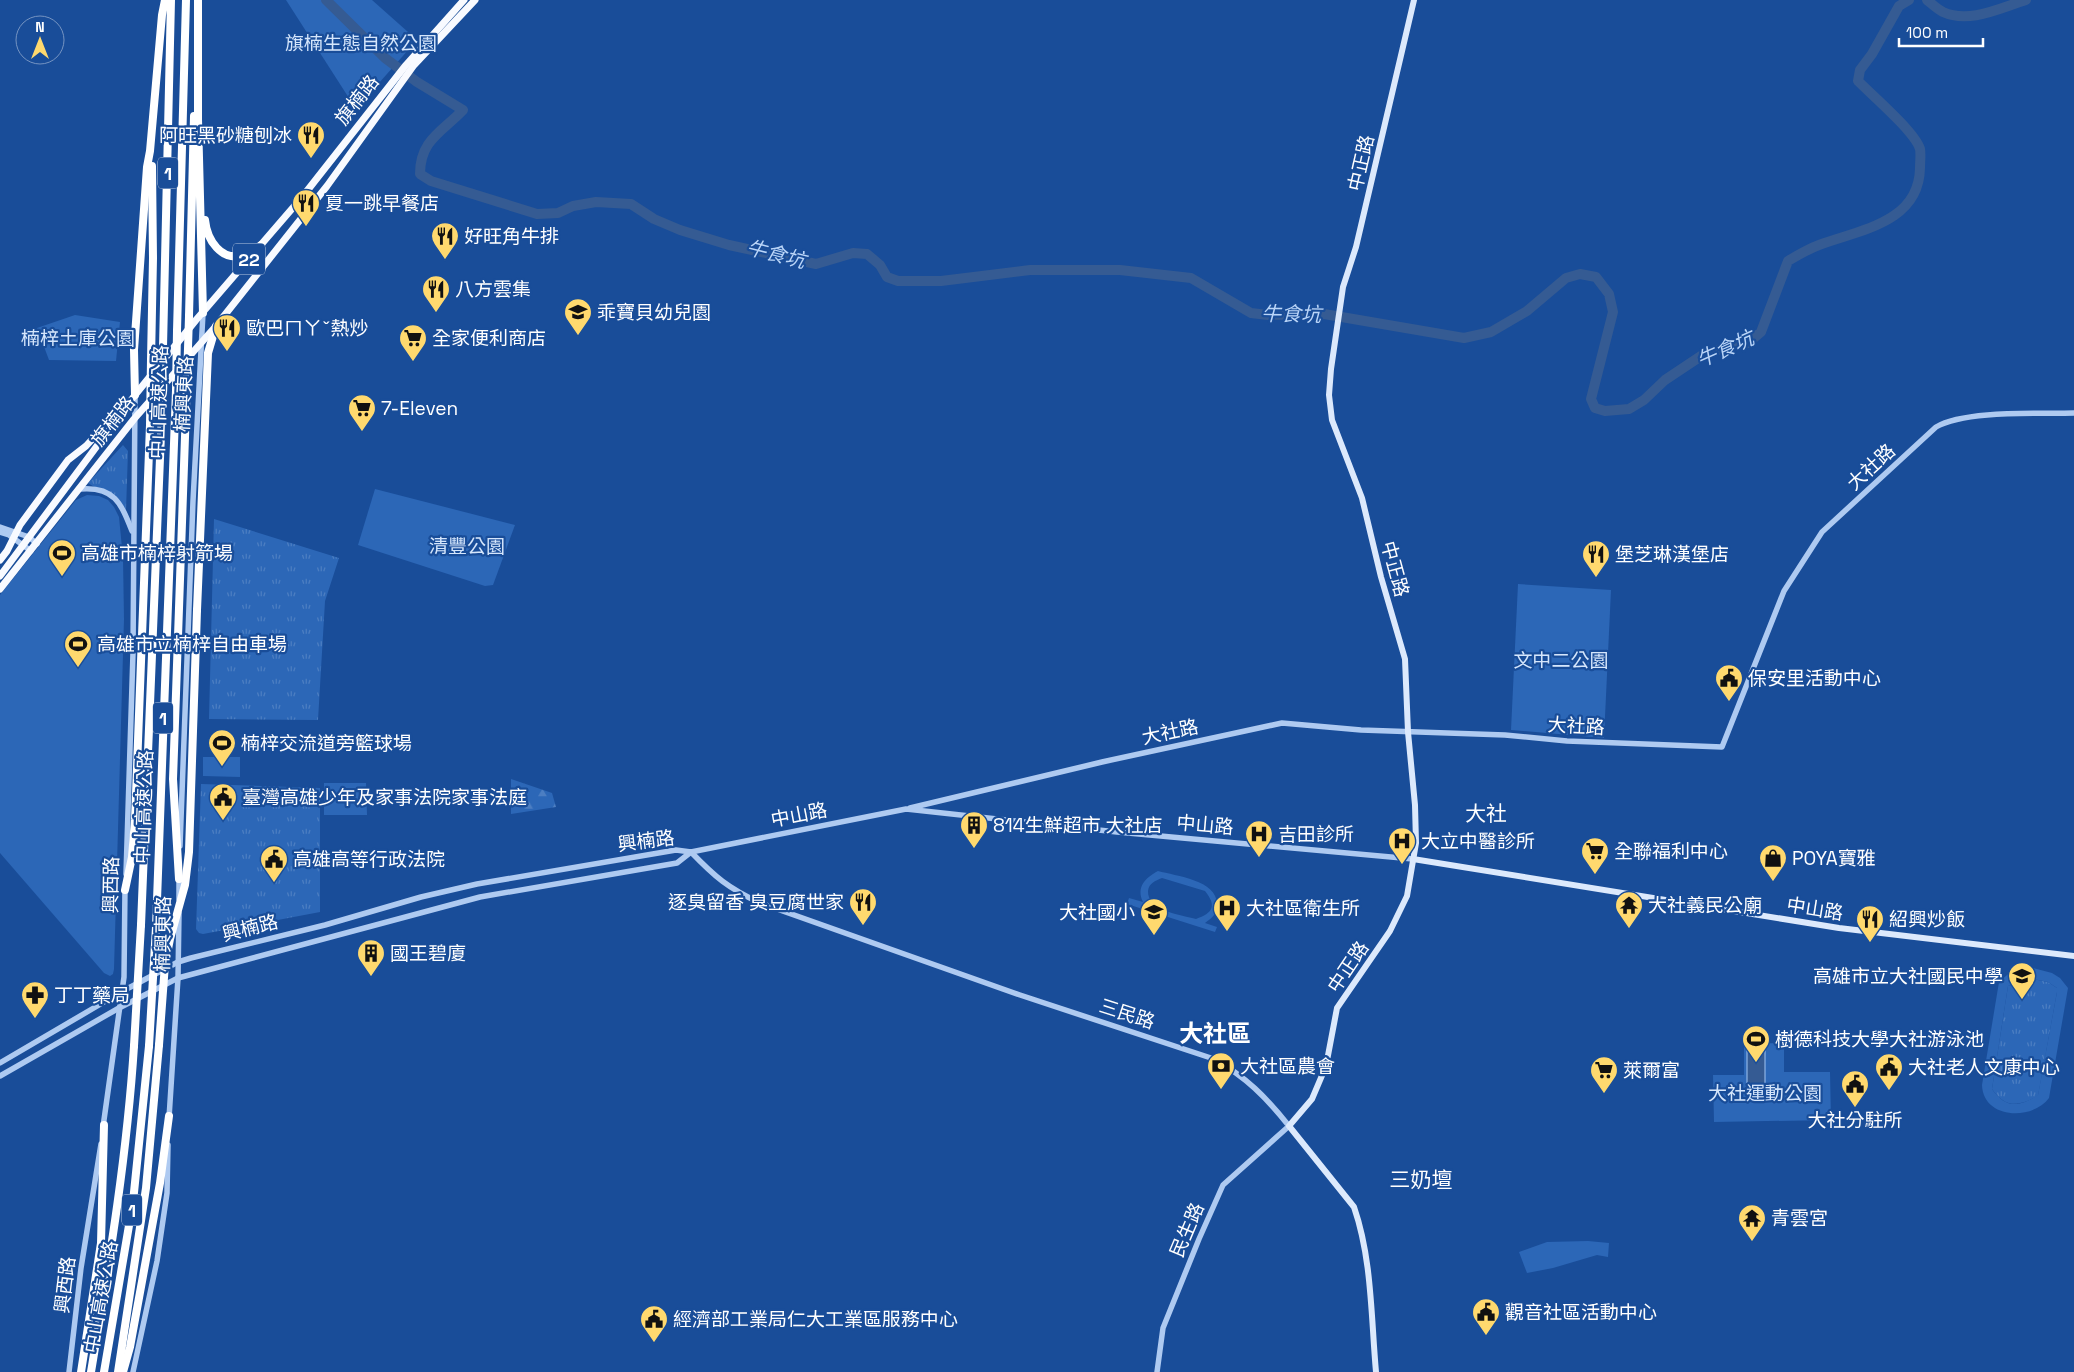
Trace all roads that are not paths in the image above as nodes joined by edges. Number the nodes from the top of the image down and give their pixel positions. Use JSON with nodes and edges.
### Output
{"nodes":[{"id":1,"x":165,"y":0,"type":"edge"},
{"id":2,"x":171,"y":0,"type":"edge"},
{"id":3,"x":186,"y":0,"type":"edge"},
{"id":4,"x":198,"y":0,"type":"edge"},
{"id":5,"x":464,"y":0,"type":"edge"},
{"id":6,"x":475,"y":0,"type":"edge"},
{"id":7,"x":1414,"y":0,"type":"edge"},
{"id":8,"x":408,"y":68,"type":"junction"},
{"id":9,"x":197,"y":70,"type":"junction"},
{"id":10,"x":397,"y":82,"type":"junction"},
{"id":11,"x":199,"y":144,"type":"junction"},
{"id":12,"x":150,"y":152,"type":"junction"},
{"id":13,"x":261,"y":245,"type":"junction"},
{"id":14,"x":203,"y":313,"type":"junction"},
{"id":15,"x":216,"y":326,"type":"junction"},
{"id":16,"x":202,"y":340,"type":"junction"},
{"id":17,"x":135,"y":395,"type":"junction"},
{"id":18,"x":2074,"y":413,"type":"edge"},
{"id":19,"x":134,"y":418,"type":"junction"},
{"id":20,"x":80,"y":489,"type":"junction"},
{"id":21,"x":0,"y":526,"type":"edge"},
{"id":22,"x":0,"y":532,"type":"edge"},
{"id":23,"x":133,"y":534,"type":"junction"},
{"id":24,"x":14,"y":535,"type":"junction"},
{"id":25,"x":29,"y":537,"type":"junction"},
{"id":26,"x":23,"y":544,"type":"junction"},
{"id":27,"x":37,"y":544,"type":"junction"},
{"id":28,"x":31,"y":550,"type":"junction"},
{"id":29,"x":0,"y":560,"type":"edge"},
{"id":30,"x":0,"y":576,"type":"edge"},
{"id":31,"x":0,"y":589,"type":"edge"},
{"id":32,"x":1408,"y":732,"type":"junction"},
{"id":33,"x":906,"y":809,"type":"junction"},
{"id":34,"x":691,"y":852,"type":"junction"},
{"id":35,"x":1413,"y":860,"type":"junction"},
{"id":36,"x":179,"y":878,"type":"junction"},
{"id":37,"x":125,"y":890,"type":"junction"},
{"id":38,"x":2074,"y":956,"type":"edge"},
{"id":39,"x":178,"y":962,"type":"junction"},
{"id":40,"x":178,"y":978,"type":"junction"},
{"id":41,"x":121,"y":992,"type":"junction"},
{"id":42,"x":119,"y":1008,"type":"junction"},
{"id":43,"x":0,"y":1062,"type":"edge"},
{"id":44,"x":0,"y":1076,"type":"edge"},
{"id":45,"x":169,"y":1116,"type":"junction"},
{"id":46,"x":104,"y":1126,"type":"junction"},
{"id":47,"x":1289,"y":1126,"type":"junction"},
{"id":48,"x":69,"y":1372,"type":"edge"},
{"id":49,"x":81,"y":1372,"type":"edge"},
{"id":50,"x":91,"y":1372,"type":"edge"},
{"id":51,"x":104,"y":1372,"type":"edge"},
{"id":52,"x":118,"y":1372,"type":"edge"},
{"id":53,"x":123,"y":1372,"type":"edge"},
{"id":54,"x":133,"y":1372,"type":"edge"},
{"id":55,"x":1157,"y":1372,"type":"edge"},
{"id":56,"x":1376,"y":1372,"type":"edge"}],
"edges":[{"from":1,"to":12,"type":"highway"},
{"from":2,"to":50,"type":"highway","name":"中山高速公路","number":"1","bridge":true},
{"from":3,"to":51,"type":"highway","name":"中山高速公路","number":"1","bridge":true},
{"from":4,"to":9,"type":"highway"},
{"from":5,"to":8,"type":"main road","number":"22"},
{"from":6,"to":8,"type":"main road","number":"22"},
{"from":7,"to":32,"type":"main road","name":"中正路"},
{"from":8,"to":10,"type":"main road","number":"22"},
{"from":9,"to":11,"type":"highway"},
{"from":9,"to":36,"type":"highway","bridge":true},
{"from":10,"to":13,"type":"main road","name":"旗楠路","number":"22"},
{"from":10,"to":15,"type":"main road","name":"旗楠路","number":"22"},
{"from":11,"to":13,"type":"highway"},
{"from":11,"to":14,"type":"highway"},
{"from":12,"to":17,"type":"highway"},
{"from":12,"to":37,"type":"highway","bridge":true},
{"from":13,"to":14,"type":"main road","name":"旗楠路","number":"22"},
{"from":14,"to":16,"type":"street","name":"楠興東路"},
{"from":14,"to":17,"type":"main road","name":"旗楠路","number":"22"},
{"from":15,"to":16,"type":"main road","name":"旗楠路","number":"22"},
{"from":15,"to":52,"type":"highway","bridge":true},
{"from":16,"to":19,"type":"main road","name":"旗楠路","number":"22"},
{"from":16,"to":36,"type":"street","name":"楠興東路"},
{"from":17,"to":19,"type":"street","name":"興西路"},
{"from":17,"to":24,"type":"main road","name":"旗楠路","number":"22"},
{"from":17,"to":25,"type":"main road","name":"旗楠路","number":"22"},
{"from":18,"to":32,"type":"street","name":"大社路"},
{"from":19,"to":20,"type":"main road","name":"旗楠路","number":"22"},
{"from":19,"to":23,"type":"street","name":"興西路"},
{"from":20,"to":23,"type":"street"},
{"from":20,"to":27,"type":"main road","name":"旗楠路","number":"22"},
{"from":21,"to":24,"type":"street"},
{"from":22,"to":24,"type":"street"},
{"from":23,"to":37,"type":"street","name":"興西路"},
{"from":24,"to":25,"type":"street"},
{"from":24,"to":26,"type":"street"},
{"from":24,"to":29,"type":"main road","name":"旗楠路","number":"22"},
{"from":25,"to":26,"type":"main road","name":"旗楠路","number":"22"},
{"from":25,"to":27,"type":"street"},
{"from":26,"to":28,"type":"street"},
{"from":26,"to":30,"type":"main road","name":"旗楠路","number":"22"},
{"from":27,"to":28,"type":"main road","name":"旗楠路","number":"22"},
{"from":28,"to":31,"type":"main road","name":"旗楠路","number":"22"},
{"from":32,"to":33,"type":"street","name":"大社路"},
{"from":32,"to":35,"type":"main road","name":"中正路"},
{"from":33,"to":34,"type":"street","name":"中山路"},
{"from":33,"to":35,"type":"street","name":"中山路"},
{"from":34,"to":39,"type":"street","name":"興楠路"},
{"from":34,"to":40,"type":"street","name":"興楠路"},
{"from":34,"to":47,"type":"street","name":"三民路"},
{"from":35,"to":38,"type":"main road","name":"中山路"},
{"from":35,"to":47,"type":"main road","name":"中正路"},
{"from":36,"to":39,"type":"street","name":"楠興東路"},
{"from":37,"to":41,"type":"street","name":"興西路"},
{"from":39,"to":40,"type":"street","name":"楠興東路"},
{"from":39,"to":41,"type":"street","name":"興楠路"},
{"from":40,"to":42,"type":"street","name":"興楠路"},
{"from":40,"to":45,"type":"street","name":"楠興東路"},
{"from":41,"to":42,"type":"street","name":"興西路"},
{"from":41,"to":43,"type":"street","name":"興楠路"},
{"from":42,"to":44,"type":"street","name":"興楠路"},
{"from":42,"to":46,"type":"street","name":"興西路"},
{"from":45,"to":53,"type":"highway"},
{"from":45,"to":54,"type":"street","name":"楠興東路"},
{"from":46,"to":48,"type":"street","name":"興西路"},
{"from":46,"to":49,"type":"highway"},
{"from":47,"to":55,"type":"street","name":"民生路"},
{"from":47,"to":56,"type":"main road","name":"三民路"}]}
